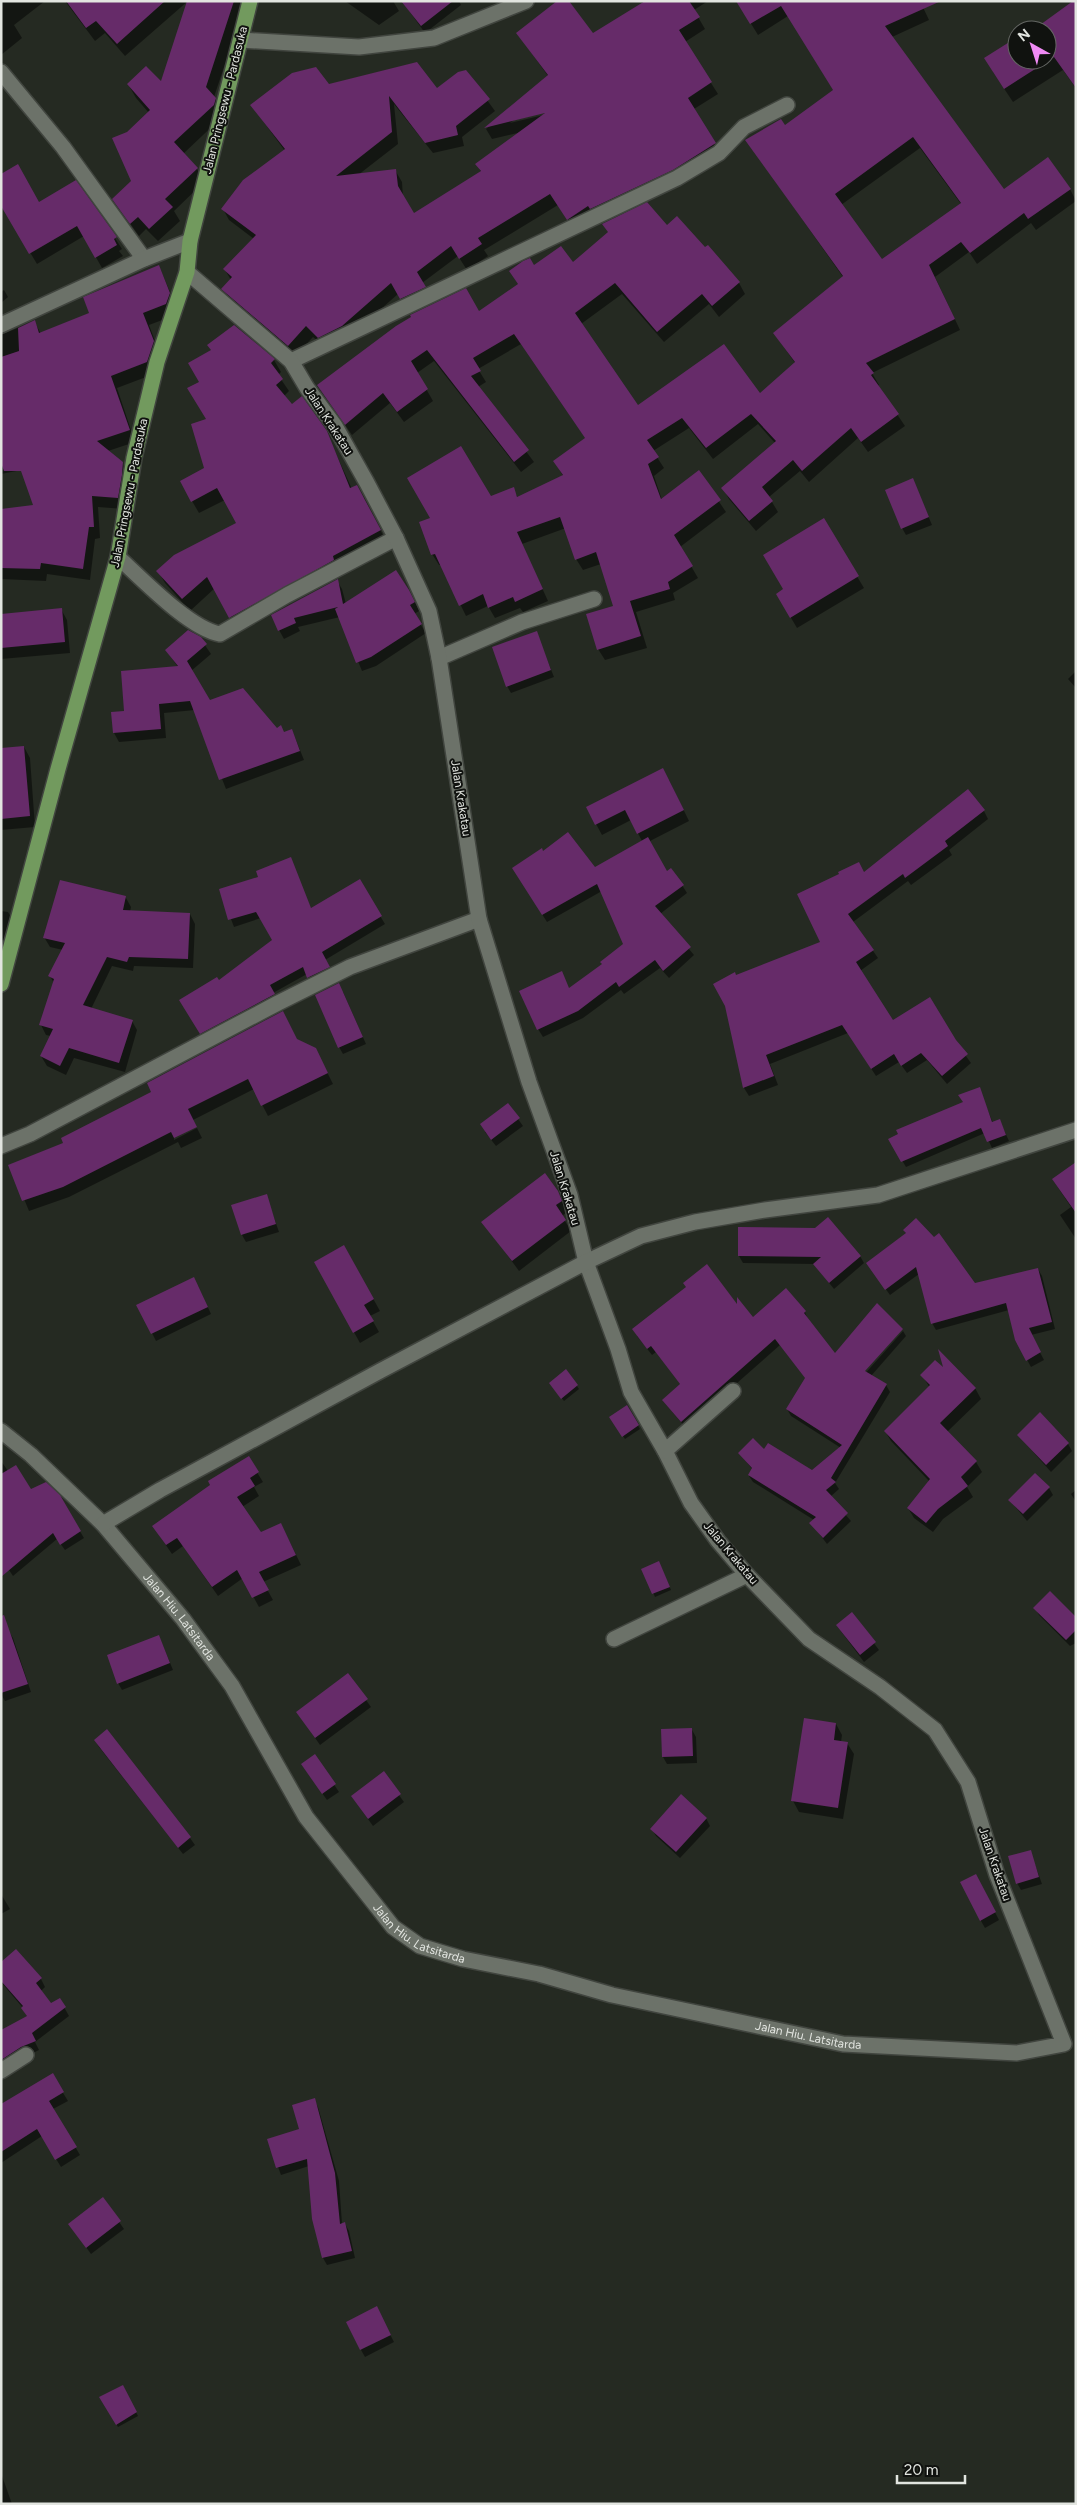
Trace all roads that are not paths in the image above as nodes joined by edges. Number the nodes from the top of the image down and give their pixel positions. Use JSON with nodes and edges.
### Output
{"nodes":[{"id":1,"x":250,"y":1,"type":"edge"},
{"id":2,"x":526,"y":1,"type":"edge"},
{"id":3,"x":241,"y":40,"type":"junction"},
{"id":4,"x":1,"y":72,"type":"edge"},
{"id":5,"x":787,"y":105,"type":"dead end"},
{"id":6,"x":190,"y":241,"type":"junction"},
{"id":7,"x":144,"y":259,"type":"junction"},
{"id":8,"x":187,"y":272,"type":"junction"},
{"id":9,"x":1,"y":325,"type":"edge"},
{"id":10,"x":291,"y":361,"type":"junction"},
{"id":11,"x":396,"y":538,"type":"junction"},
{"id":12,"x":118,"y":557,"type":"junction"},
{"id":13,"x":594,"y":599,"type":"dead end"},
{"id":14,"x":439,"y":658,"type":"junction"},
{"id":15,"x":479,"y":919,"type":"junction"},
{"id":16,"x":1,"y":984,"type":"edge"},
{"id":17,"x":1076,"y":1130,"type":"edge"},
{"id":18,"x":1,"y":1146,"type":"edge"},
{"id":19,"x":586,"y":1262,"type":"junction"},
{"id":20,"x":732,"y":1392,"type":"dead end"},
{"id":21,"x":1,"y":1431,"type":"edge"},
{"id":22,"x":665,"y":1451,"type":"junction"},
{"id":23,"x":103,"y":1524,"type":"junction"},
{"id":24,"x":747,"y":1575,"type":"junction"},
{"id":25,"x":614,"y":1639,"type":"dead end"},
{"id":26,"x":1064,"y":2044,"type":"joint"},
{"id":27,"x":26,"y":2056,"type":"dead end"},
{"id":28,"x":1,"y":2071,"type":"edge"}],
"edges":[{"from":1,"to":3,"type":"main road","name":"Jalan Pringsewu - Pardasuka"},
{"from":2,"to":3,"type":"street"},
{"from":3,"to":6,"type":"main road","name":"Jalan Pringsewu - Pardasuka"},
{"from":4,"to":7,"type":"street"},
{"from":5,"to":10,"type":"street"},
{"from":6,"to":7,"type":"street"},
{"from":6,"to":8,"type":"main road","name":"Jalan Pringsewu - Pardasuka"},
{"from":7,"to":9,"type":"street"},
{"from":8,"to":10,"type":"street","name":"Jalan Krakatau"},
{"from":8,"to":12,"type":"main road","name":"Jalan Pringsewu - Pardasuka"},
{"from":10,"to":11,"type":"street","name":"Jalan Krakatau"},
{"from":11,"to":12,"type":"street"},
{"from":11,"to":14,"type":"street","name":"Jalan Krakatau"},
{"from":12,"to":16,"type":"main road","name":"Jalan Pringsewu - Pardasuka"},
{"from":13,"to":14,"type":"street"},
{"from":14,"to":15,"type":"street","name":"Jalan Krakatau"},
{"from":15,"to":18,"type":"street"},
{"from":15,"to":19,"type":"street","name":"Jalan Krakatau"},
{"from":17,"to":19,"type":"street"},
{"from":19,"to":22,"type":"street","name":"Jalan Krakatau"},
{"from":19,"to":23,"type":"street"},
{"from":20,"to":22,"type":"street"},
{"from":21,"to":23,"type":"street","name":"Jalan Hiu. Latsitarda"},
{"from":22,"to":24,"type":"street","name":"Jalan Krakatau"},
{"from":23,"to":26,"type":"street","name":"Jalan Hiu. Latsitarda"},
{"from":24,"to":25,"type":"street"},
{"from":24,"to":26,"type":"street","name":"Jalan Krakatau"},
{"from":27,"to":28,"type":"street"}]}
